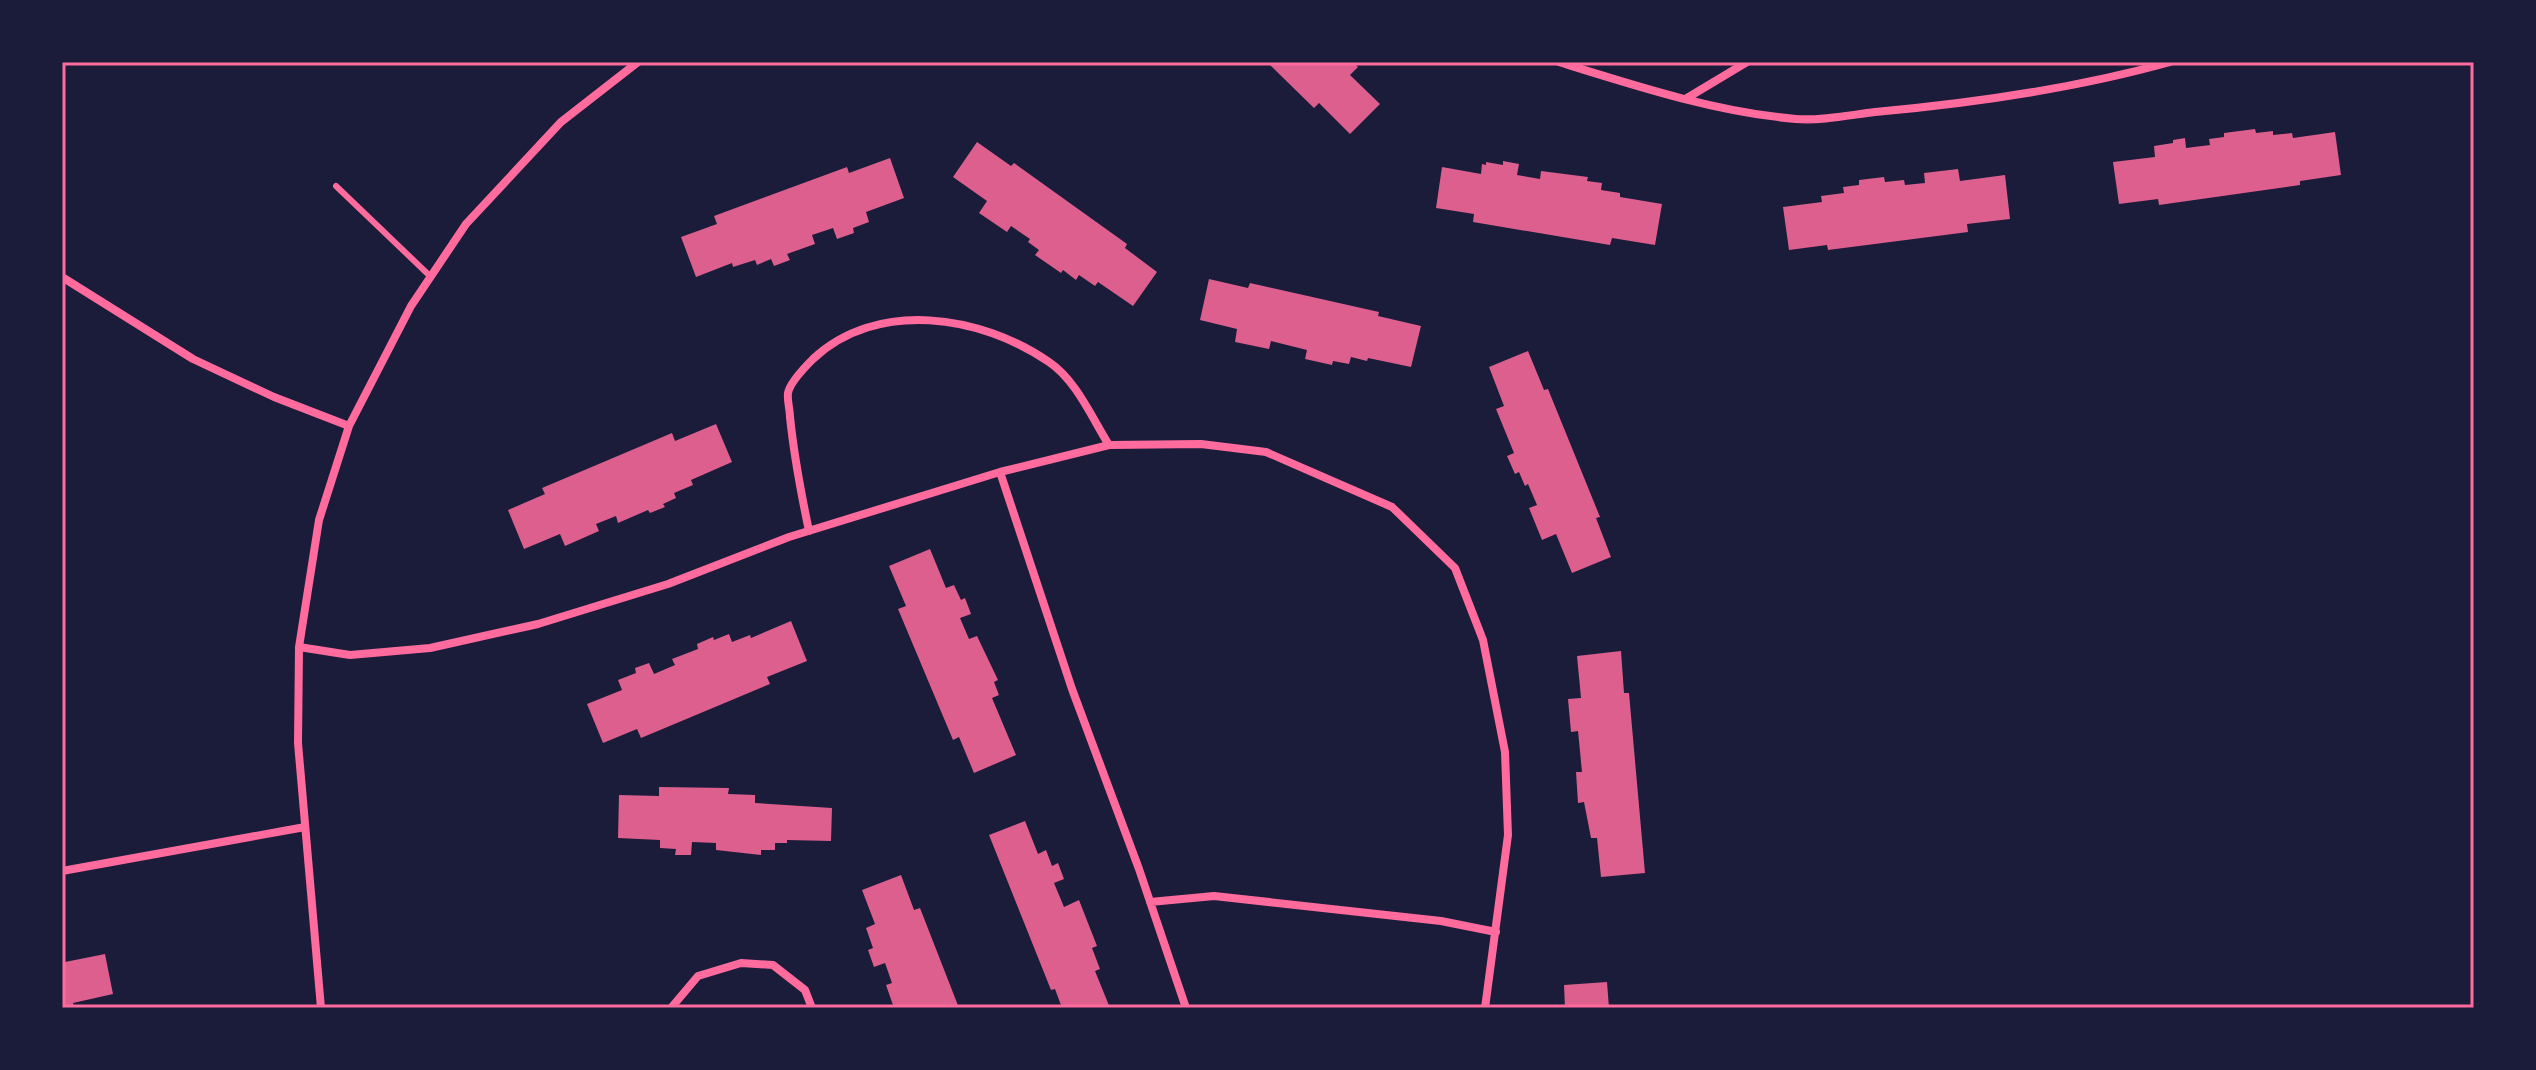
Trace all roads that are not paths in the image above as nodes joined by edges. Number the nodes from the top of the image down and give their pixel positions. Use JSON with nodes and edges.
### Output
{"nodes":[{"id":1,"x":638,"y":62,"type":"edge"},
{"id":2,"x":1559,"y":62,"type":"edge"},
{"id":3,"x":1747,"y":62,"type":"edge"},
{"id":4,"x":2170,"y":62,"type":"edge"},
{"id":5,"x":1687,"y":98,"type":"junction"},
{"id":6,"x":336,"y":186,"type":"dead end"},
{"id":7,"x":62,"y":277,"type":"edge"},
{"id":8,"x":431,"y":277,"type":"junction"},
{"id":9,"x":349,"y":426,"type":"junction"},
{"id":10,"x":1109,"y":445,"type":"junction"},
{"id":11,"x":1000,"y":472,"type":"junction"},
{"id":12,"x":809,"y":531,"type":"junction"},
{"id":13,"x":299,"y":647,"type":"junction"},
{"id":14,"x":305,"y":827,"type":"junction"},
{"id":15,"x":62,"y":871,"type":"edge"},
{"id":16,"x":1150,"y":902,"type":"junction"},
{"id":17,"x":1496,"y":932,"type":"junction"},
{"id":18,"x":321,"y":1008,"type":"edge"},
{"id":19,"x":671,"y":1008,"type":"edge"},
{"id":20,"x":812,"y":1008,"type":"edge"},
{"id":21,"x":1186,"y":1008,"type":"edge"},
{"id":22,"x":1485,"y":1008,"type":"edge"}],
"edges":[{"from":1,"to":8,"type":"street"},
{"from":2,"to":5,"type":"street"},
{"from":3,"to":5,"type":"street"},
{"from":4,"to":5,"type":"street"},
{"from":6,"to":8,"type":"lane"},
{"from":7,"to":9,"type":"street"},
{"from":8,"to":9,"type":"street"},
{"from":9,"to":13,"type":"street"},
{"from":10,"to":11,"type":"street"},
{"from":10,"to":12,"type":"street"},
{"from":10,"to":17,"type":"street"},
{"from":11,"to":12,"type":"street"},
{"from":11,"to":16,"type":"street"},
{"from":12,"to":13,"type":"street"},
{"from":13,"to":14,"type":"street"},
{"from":14,"to":15,"type":"street"},
{"from":14,"to":18,"type":"street"},
{"from":16,"to":17,"type":"street"},
{"from":16,"to":21,"type":"street"},
{"from":17,"to":22,"type":"street"},
{"from":19,"to":20,"type":"street"}]}
